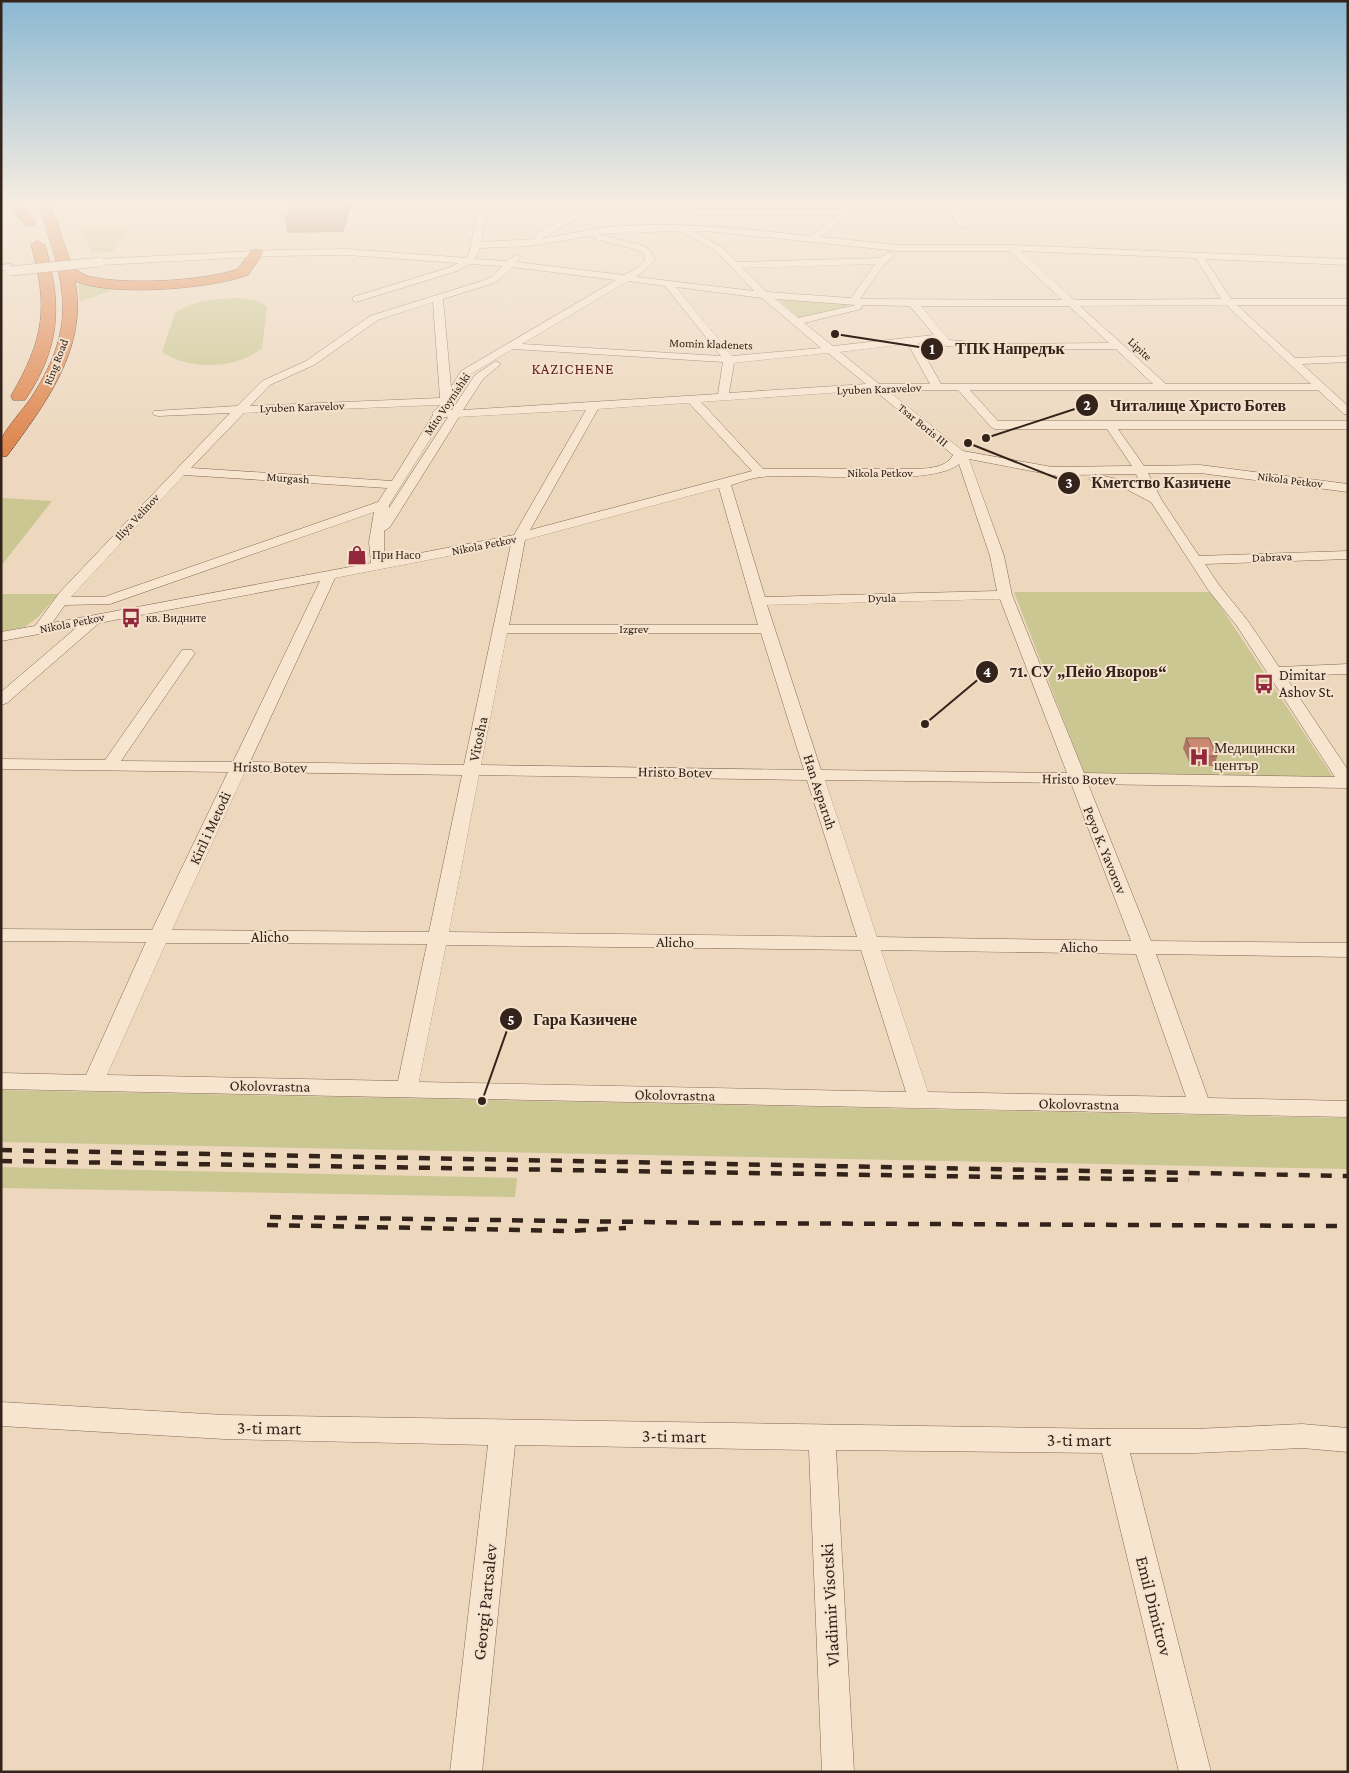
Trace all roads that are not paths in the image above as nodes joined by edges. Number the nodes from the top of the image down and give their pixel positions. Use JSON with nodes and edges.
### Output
{"nodes":[{"id":1,"x":49,"y":285,"type":"edge"},
{"id":2,"x":69,"y":285,"type":"edge"},
{"id":3,"x":121,"y":285,"type":"edge"},
{"id":4,"x":133,"y":285,"type":"edge"},
{"id":5,"x":156,"y":285,"type":"edge"},
{"id":6,"x":403,"y":285,"type":"edge"},
{"id":7,"x":479,"y":285,"type":"edge"},
{"id":8,"x":615,"y":285,"type":"edge"},
{"id":9,"x":669,"y":285,"type":"edge"},
{"id":10,"x":682,"y":285,"type":"edge"},
{"id":11,"x":754,"y":285,"type":"edge"},
{"id":12,"x":866,"y":285,"type":"edge"},
{"id":13,"x":1051,"y":285,"type":"edge"},
{"id":14,"x":1217,"y":285,"type":"edge"},
{"id":15,"x":764,"y":295,"type":"junction"},
{"id":16,"x":100,"y":297,"type":"dead end"},
{"id":17,"x":438,"y":298,"type":"junction"},
{"id":18,"x":356,"y":299,"type":"dead end"},
{"id":19,"x":854,"y":302,"type":"junction"},
{"id":20,"x":1228,"y":302,"type":"junction"},
{"id":21,"x":1348,"y":302,"type":"edge"},
{"id":22,"x":876,"y":303,"type":"junction"},
{"id":23,"x":1070,"y":303,"type":"junction"},
{"id":24,"x":914,"y":304,"type":"junction"},
{"id":25,"x":83,"y":306,"type":"dead end"},
{"id":26,"x":70,"y":321,"type":"junction"},
{"id":27,"x":796,"y":322,"type":"junction"},
{"id":28,"x":911,"y":340,"type":"junction"},
{"id":29,"x":943,"y":340,"type":"junction"},
{"id":30,"x":509,"y":346,"type":"junction"},
{"id":31,"x":1119,"y":346,"type":"junction"},
{"id":32,"x":524,"y":347,"type":"junction"},
{"id":33,"x":830,"y":349,"type":"junction"},
{"id":34,"x":729,"y":359,"type":"junction"},
{"id":35,"x":1348,"y":359,"type":"edge"},
{"id":36,"x":1292,"y":362,"type":"junction"},
{"id":37,"x":876,"y":387,"type":"junction"},
{"id":38,"x":936,"y":387,"type":"junction"},
{"id":39,"x":961,"y":387,"type":"junction"},
{"id":40,"x":1163,"y":387,"type":"junction"},
{"id":41,"x":1320,"y":387,"type":"junction"},
{"id":42,"x":723,"y":397,"type":"junction"},
{"id":43,"x":692,"y":399,"type":"junction"},
{"id":44,"x":446,"y":401,"type":"junction"},
{"id":45,"x":594,"y":405,"type":"junction"},
{"id":46,"x":12,"y":408,"type":"dead end"},
{"id":47,"x":239,"y":409,"type":"junction"},
{"id":48,"x":1348,"y":412,"type":"edge"},
{"id":49,"x":158,"y":413,"type":"dead end"},
{"id":50,"x":438,"y":413,"type":"junction"},
{"id":51,"x":457,"y":414,"type":"junction"},
{"id":52,"x":1348,"y":425,"type":"edge"},
{"id":53,"x":1110,"y":426,"type":"junction"},
{"id":54,"x":1,"y":452,"type":"edge"},
{"id":55,"x":959,"y":454,"type":"junction"},
{"id":56,"x":1139,"y":469,"type":"junction"},
{"id":57,"x":180,"y":471,"type":"junction"},
{"id":58,"x":1052,"y":471,"type":"junction"},
{"id":59,"x":760,"y":473,"type":"junction"},
{"id":60,"x":724,"y":482,"type":"junction"},
{"id":61,"x":395,"y":485,"type":"junction"},
{"id":62,"x":1348,"y":488,"type":"edge"},
{"id":63,"x":1154,"y":499,"type":"junction"},
{"id":64,"x":383,"y":505,"type":"junction"},
{"id":65,"x":377,"y":536,"type":"junction"},
{"id":66,"x":519,"y":538,"type":"junction"},
{"id":67,"x":1348,"y":556,"type":"edge"},
{"id":68,"x":1196,"y":560,"type":"junction"},
{"id":69,"x":378,"y":565,"type":"junction"},
{"id":70,"x":330,"y":574,"type":"junction"},
{"id":71,"x":1005,"y":595,"type":"junction"},
{"id":72,"x":758,"y":600,"type":"junction"},
{"id":73,"x":60,"y":601,"type":"junction"},
{"id":74,"x":105,"y":601,"type":"junction"},
{"id":75,"x":95,"y":619,"type":"junction"},
{"id":76,"x":40,"y":629,"type":"junction"},
{"id":77,"x":500,"y":629,"type":"junction"},
{"id":78,"x":767,"y":629,"type":"junction"},
{"id":79,"x":1,"y":637,"type":"edge"},
{"id":80,"x":187,"y":653,"type":"dead end"},
{"id":81,"x":1348,"y":669,"type":"edge"},
{"id":82,"x":1274,"y":672,"type":"junction"},
{"id":83,"x":1,"y":700,"type":"edge"},
{"id":84,"x":1,"y":764,"type":"edge"},
{"id":85,"x":110,"y":765,"type":"junction"},
{"id":86,"x":240,"y":767,"type":"junction"},
{"id":87,"x":471,"y":769,"type":"junction"},
{"id":88,"x":814,"y":774,"type":"junction"},
{"id":89,"x":1077,"y":779,"type":"junction"},
{"id":90,"x":1347,"y":782,"type":"edge"},
{"id":91,"x":1,"y":935,"type":"edge"},
{"id":92,"x":159,"y":936,"type":"junction"},
{"id":93,"x":436,"y":938,"type":"junction"},
{"id":94,"x":869,"y":945,"type":"junction"},
{"id":95,"x":1144,"y":948,"type":"junction"},
{"id":96,"x":1348,"y":950,"type":"edge"},
{"id":97,"x":1,"y":1081,"type":"edge"},
{"id":98,"x":93,"y":1083,"type":"junction"},
{"id":99,"x":407,"y":1089,"type":"junction"},
{"id":100,"x":920,"y":1100,"type":"junction"},
{"id":101,"x":1200,"y":1107,"type":"junction"},
{"id":102,"x":1348,"y":1109,"type":"edge"},
{"id":103,"x":1,"y":1414,"type":"edge"},
{"id":104,"x":503,"y":1433,"type":"junction"},
{"id":105,"x":822,"y":1438,"type":"junction"},
{"id":106,"x":1348,"y":1440,"type":"edge"},
{"id":107,"x":1113,"y":1441,"type":"junction"},
{"id":108,"x":466,"y":1772,"type":"edge"},
{"id":109,"x":838,"y":1772,"type":"edge"},
{"id":110,"x":1195,"y":1772,"type":"edge"}],
"edges":[{"from":1,"to":46,"type":"highway","name":"Ring Road"},
{"from":2,"to":26,"type":"highway","name":"Ring Road"},
{"from":3,"to":4,"type":"highway"},
{"from":5,"to":16,"type":"highway"},
{"from":6,"to":18,"type":"street"},
{"from":7,"to":17,"type":"street","name":"Iliya Velinov"},
{"from":8,"to":30,"type":"street","name":"Mito Voynishki"},
{"from":9,"to":34,"type":"street"},
{"from":10,"to":15,"type":"street"},
{"from":11,"to":15,"type":"street","name":"Tsar Boris III"},
{"from":12,"to":19,"type":"street"},
{"from":13,"to":23,"type":"street","name":"Lipite"},
{"from":14,"to":20,"type":"street"},
{"from":15,"to":19,"type":"street"},
{"from":15,"to":27,"type":"street","name":"Tsar Boris III"},
{"from":17,"to":44,"type":"street"},
{"from":17,"to":47,"type":"street","name":"Iliya Velinov"},
{"from":19,"to":22,"type":"street"},
{"from":20,"to":21,"type":"street"},
{"from":20,"to":23,"type":"street"},
{"from":20,"to":36,"type":"street"},
{"from":22,"to":24,"type":"street"},
{"from":22,"to":27,"type":"street"},
{"from":23,"to":24,"type":"street"},
{"from":23,"to":31,"type":"street","name":"Lipite"},
{"from":24,"to":29,"type":"street"},
{"from":25,"to":26,"type":"highway"},
{"from":26,"to":54,"type":"highway","name":"Ring Road"},
{"from":27,"to":33,"type":"street","name":"Tsar Boris III"},
{"from":28,"to":29,"type":"street","name":"Momin kladenets"},
{"from":28,"to":33,"type":"street","name":"Momin kladenets"},
{"from":28,"to":38,"type":"street"},
{"from":29,"to":31,"type":"street","name":"Momin kladenets"},
{"from":30,"to":32,"type":"street","name":"Momin kladenets"},
{"from":30,"to":44,"type":"street","name":"Mito Voynishki"},
{"from":31,"to":40,"type":"street","name":"Lipite"},
{"from":32,"to":34,"type":"street","name":"Momin kladenets"},
{"from":32,"to":51,"type":"street","name":"Mito Voynishki"},
{"from":33,"to":34,"type":"street","name":"Momin kladenets"},
{"from":33,"to":37,"type":"street","name":"Tsar Boris III"},
{"from":34,"to":42,"type":"street"},
{"from":35,"to":36,"type":"street"},
{"from":36,"to":41,"type":"street"},
{"from":37,"to":38,"type":"street","name":"Lyuben Karavelov"},
{"from":37,"to":42,"type":"street","name":"Lyuben Karavelov"},
{"from":37,"to":55,"type":"street","name":"Tsar Boris III"},
{"from":38,"to":39,"type":"street","name":"Lyuben Karavelov"},
{"from":39,"to":40,"type":"street","name":"Lyuben Karavelov"},
{"from":39,"to":53,"type":"street"},
{"from":40,"to":41,"type":"street","name":"Lyuben Karavelov"},
{"from":41,"to":48,"type":"street"},
{"from":42,"to":43,"type":"street","name":"Lyuben Karavelov"},
{"from":43,"to":45,"type":"street","name":"Lyuben Karavelov"},
{"from":43,"to":59,"type":"street"},
{"from":44,"to":47,"type":"street","name":"Lyuben Karavelov"},
{"from":44,"to":50,"type":"street","name":"Mito Voynishki"},
{"from":45,"to":51,"type":"street","name":"Lyuben Karavelov"},
{"from":45,"to":66,"type":"street","name":"Vitosha"},
{"from":47,"to":49,"type":"street","name":"Lyuben Karavelov"},
{"from":47,"to":57,"type":"street","name":"Iliya Velinov"},
{"from":50,"to":51,"type":"street","name":"Lyuben Karavelov"},
{"from":50,"to":61,"type":"street","name":"Mito Voynishki"},
{"from":51,"to":65,"type":"street","name":"Mito Voynishki"},
{"from":52,"to":53,"type":"street"},
{"from":53,"to":56,"type":"street"},
{"from":55,"to":58,"type":"street"},
{"from":55,"to":59,"type":"street","name":"Nikola Petkov"},
{"from":55,"to":71,"type":"street","name":"Peyo K. Yavorov"},
{"from":56,"to":58,"type":"street","name":"Nikola Petkov"},
{"from":56,"to":62,"type":"street","name":"Nikola Petkov"},
{"from":56,"to":63,"type":"street"},
{"from":57,"to":61,"type":"street","name":"Murgash"},
{"from":57,"to":73,"type":"street","name":"Iliya Velinov"},
{"from":58,"to":63,"type":"street"},
{"from":59,"to":60,"type":"street","name":"Nikola Petkov"},
{"from":60,"to":66,"type":"street","name":"Nikola Petkov"},
{"from":60,"to":72,"type":"street","name":"Han Asparuh"},
{"from":61,"to":64,"type":"street","name":"Mito Voynishki"},
{"from":63,"to":68,"type":"street"},
{"from":64,"to":65,"type":"street","name":"Mito Voynishki"},
{"from":64,"to":74,"type":"street"},
{"from":65,"to":69,"type":"street","name":"Mito Voynishki"},
{"from":66,"to":69,"type":"street","name":"Nikola Petkov"},
{"from":66,"to":77,"type":"street","name":"Vitosha"},
{"from":67,"to":68,"type":"street","name":"Dabrava"},
{"from":68,"to":82,"type":"street"},
{"from":69,"to":70,"type":"street","name":"Nikola Petkov"},
{"from":70,"to":75,"type":"street","name":"Nikola Petkov"},
{"from":70,"to":86,"type":"street","name":"Kiril i Metodi"},
{"from":71,"to":72,"type":"street","name":"Dyula"},
{"from":71,"to":89,"type":"street","name":"Peyo K. Yavorov"},
{"from":72,"to":78,"type":"street","name":"Han Asparuh"},
{"from":73,"to":74,"type":"street"},
{"from":73,"to":76,"type":"street","name":"Iliya Velinov"},
{"from":74,"to":75,"type":"street"},
{"from":75,"to":76,"type":"street","name":"Nikola Petkov"},
{"from":75,"to":83,"type":"street"},
{"from":76,"to":79,"type":"street","name":"Nikola Petkov"},
{"from":77,"to":78,"type":"street","name":"Izgrev"},
{"from":77,"to":87,"type":"street","name":"Vitosha"},
{"from":78,"to":88,"type":"street","name":"Han Asparuh"},
{"from":80,"to":85,"type":"street"},
{"from":81,"to":82,"type":"street"},
{"from":82,"to":90,"type":"street"},
{"from":84,"to":85,"type":"street","name":"Hristo Botev"},
{"from":85,"to":86,"type":"street","name":"Hristo Botev"},
{"from":86,"to":87,"type":"street","name":"Hristo Botev"},
{"from":86,"to":92,"type":"street","name":"Kiril i Metodi"},
{"from":87,"to":88,"type":"street","name":"Hristo Botev"},
{"from":87,"to":93,"type":"street","name":"Vitosha"},
{"from":88,"to":89,"type":"street","name":"Hristo Botev"},
{"from":88,"to":94,"type":"street","name":"Han Asparuh"},
{"from":89,"to":90,"type":"street","name":"Hristo Botev"},
{"from":89,"to":95,"type":"street","name":"Peyo K. Yavorov"},
{"from":91,"to":92,"type":"street","name":"Alicho"},
{"from":92,"to":93,"type":"street","name":"Alicho"},
{"from":92,"to":98,"type":"street","name":"Kiril i Metodi"},
{"from":93,"to":94,"type":"street","name":"Alicho"},
{"from":93,"to":99,"type":"street","name":"Vitosha"},
{"from":94,"to":95,"type":"street","name":"Alicho"},
{"from":94,"to":100,"type":"street","name":"Han Asparuh"},
{"from":95,"to":96,"type":"street","name":"Alicho"},
{"from":95,"to":101,"type":"street","name":"Peyo K. Yavorov"},
{"from":97,"to":98,"type":"street","name":"Okolovrastna"},
{"from":98,"to":99,"type":"street","name":"Okolovrastna"},
{"from":99,"to":100,"type":"street","name":"Okolovrastna"},
{"from":100,"to":101,"type":"street","name":"Okolovrastna"},
{"from":101,"to":102,"type":"street","name":"Okolovrastna"},
{"from":103,"to":104,"type":"street","name":"3-ti mart"},
{"from":104,"to":105,"type":"street","name":"3-ti mart"},
{"from":104,"to":108,"type":"street","name":"Georgi Partsalev"},
{"from":105,"to":107,"type":"street","name":"3-ti mart"},
{"from":105,"to":109,"type":"street","name":"Vladimir Visotski"},
{"from":106,"to":107,"type":"street","name":"3-ti mart"},
{"from":107,"to":110,"type":"street","name":"Emil Dimitrov"}]}
